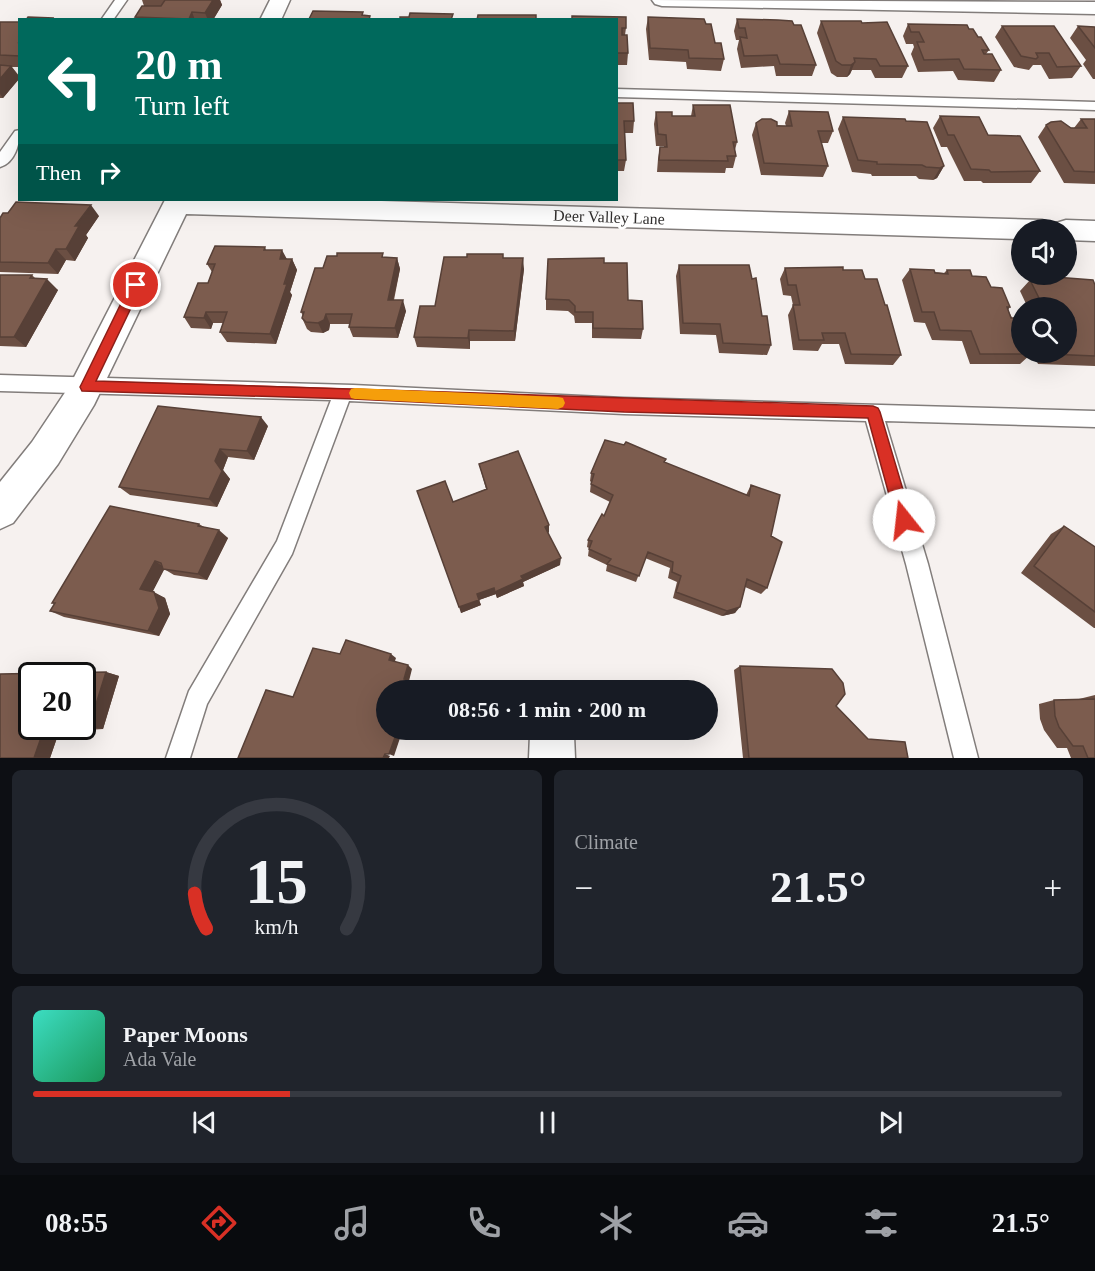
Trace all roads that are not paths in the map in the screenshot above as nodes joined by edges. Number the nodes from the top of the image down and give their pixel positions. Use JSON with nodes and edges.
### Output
{"nodes":[{"id":1,"x":121,"y":0,"type":"edge"},
{"id":2,"x":280,"y":0,"type":"edge"},
{"id":3,"x":662,"y":0,"type":"edge"},
{"id":4,"x":1095,"y":8,"type":"edge"},
{"id":5,"x":108,"y":18,"type":"edge"},
{"id":6,"x":271,"y":18,"type":"edge"},
{"id":7,"x":618,"y":93,"type":"edge"},
{"id":8,"x":1095,"y":106,"type":"edge"},
{"id":9,"x":18,"y":135,"type":"edge"},
{"id":10,"x":0,"y":136,"type":"edge"},
{"id":11,"x":18,"y":136,"type":"edge"},
{"id":12,"x":0,"y":162,"type":"edge"},
{"id":13,"x":177,"y":202,"type":"edge"},
{"id":14,"x":1011,"y":229,"type":"edge"},
{"id":15,"x":1077,"y":230,"type":"edge"},
{"id":16,"x":1095,"y":231,"type":"edge"},
{"id":17,"x":0,"y":383,"type":"edge"},
{"id":18,"x":86,"y":387,"type":"junction"},
{"id":19,"x":343,"y":393,"type":"junction"},
{"id":20,"x":873,"y":412,"type":"junction"},
{"id":21,"x":1095,"y":419,"type":"edge"},
{"id":22,"x":0,"y":510,"type":"edge"},
{"id":23,"x":178,"y":758,"type":"edge"},
{"id":24,"x":966,"y":758,"type":"edge"}],
"edges":[{"from":1,"to":5,"type":"lane"},
{"from":2,"to":6,"type":"street"},
{"from":3,"to":4,"type":"street"},
{"from":7,"to":8,"type":"lane"},
{"from":9,"to":10,"type":"lane"},
{"from":11,"to":12,"type":"lane"},
{"from":13,"to":14,"type":"street","name":"Deer Valley Lane"},
{"from":13,"to":18,"type":"street"},
{"from":15,"to":16,"type":"street"},
{"from":17,"to":18,"type":"lane"},
{"from":18,"to":19,"type":"lane"},
{"from":18,"to":22,"type":"street"},
{"from":19,"to":20,"type":"lane"},
{"from":19,"to":23,"type":"lane"},
{"from":20,"to":21,"type":"lane"},
{"from":20,"to":24,"type":"lane"}]}
